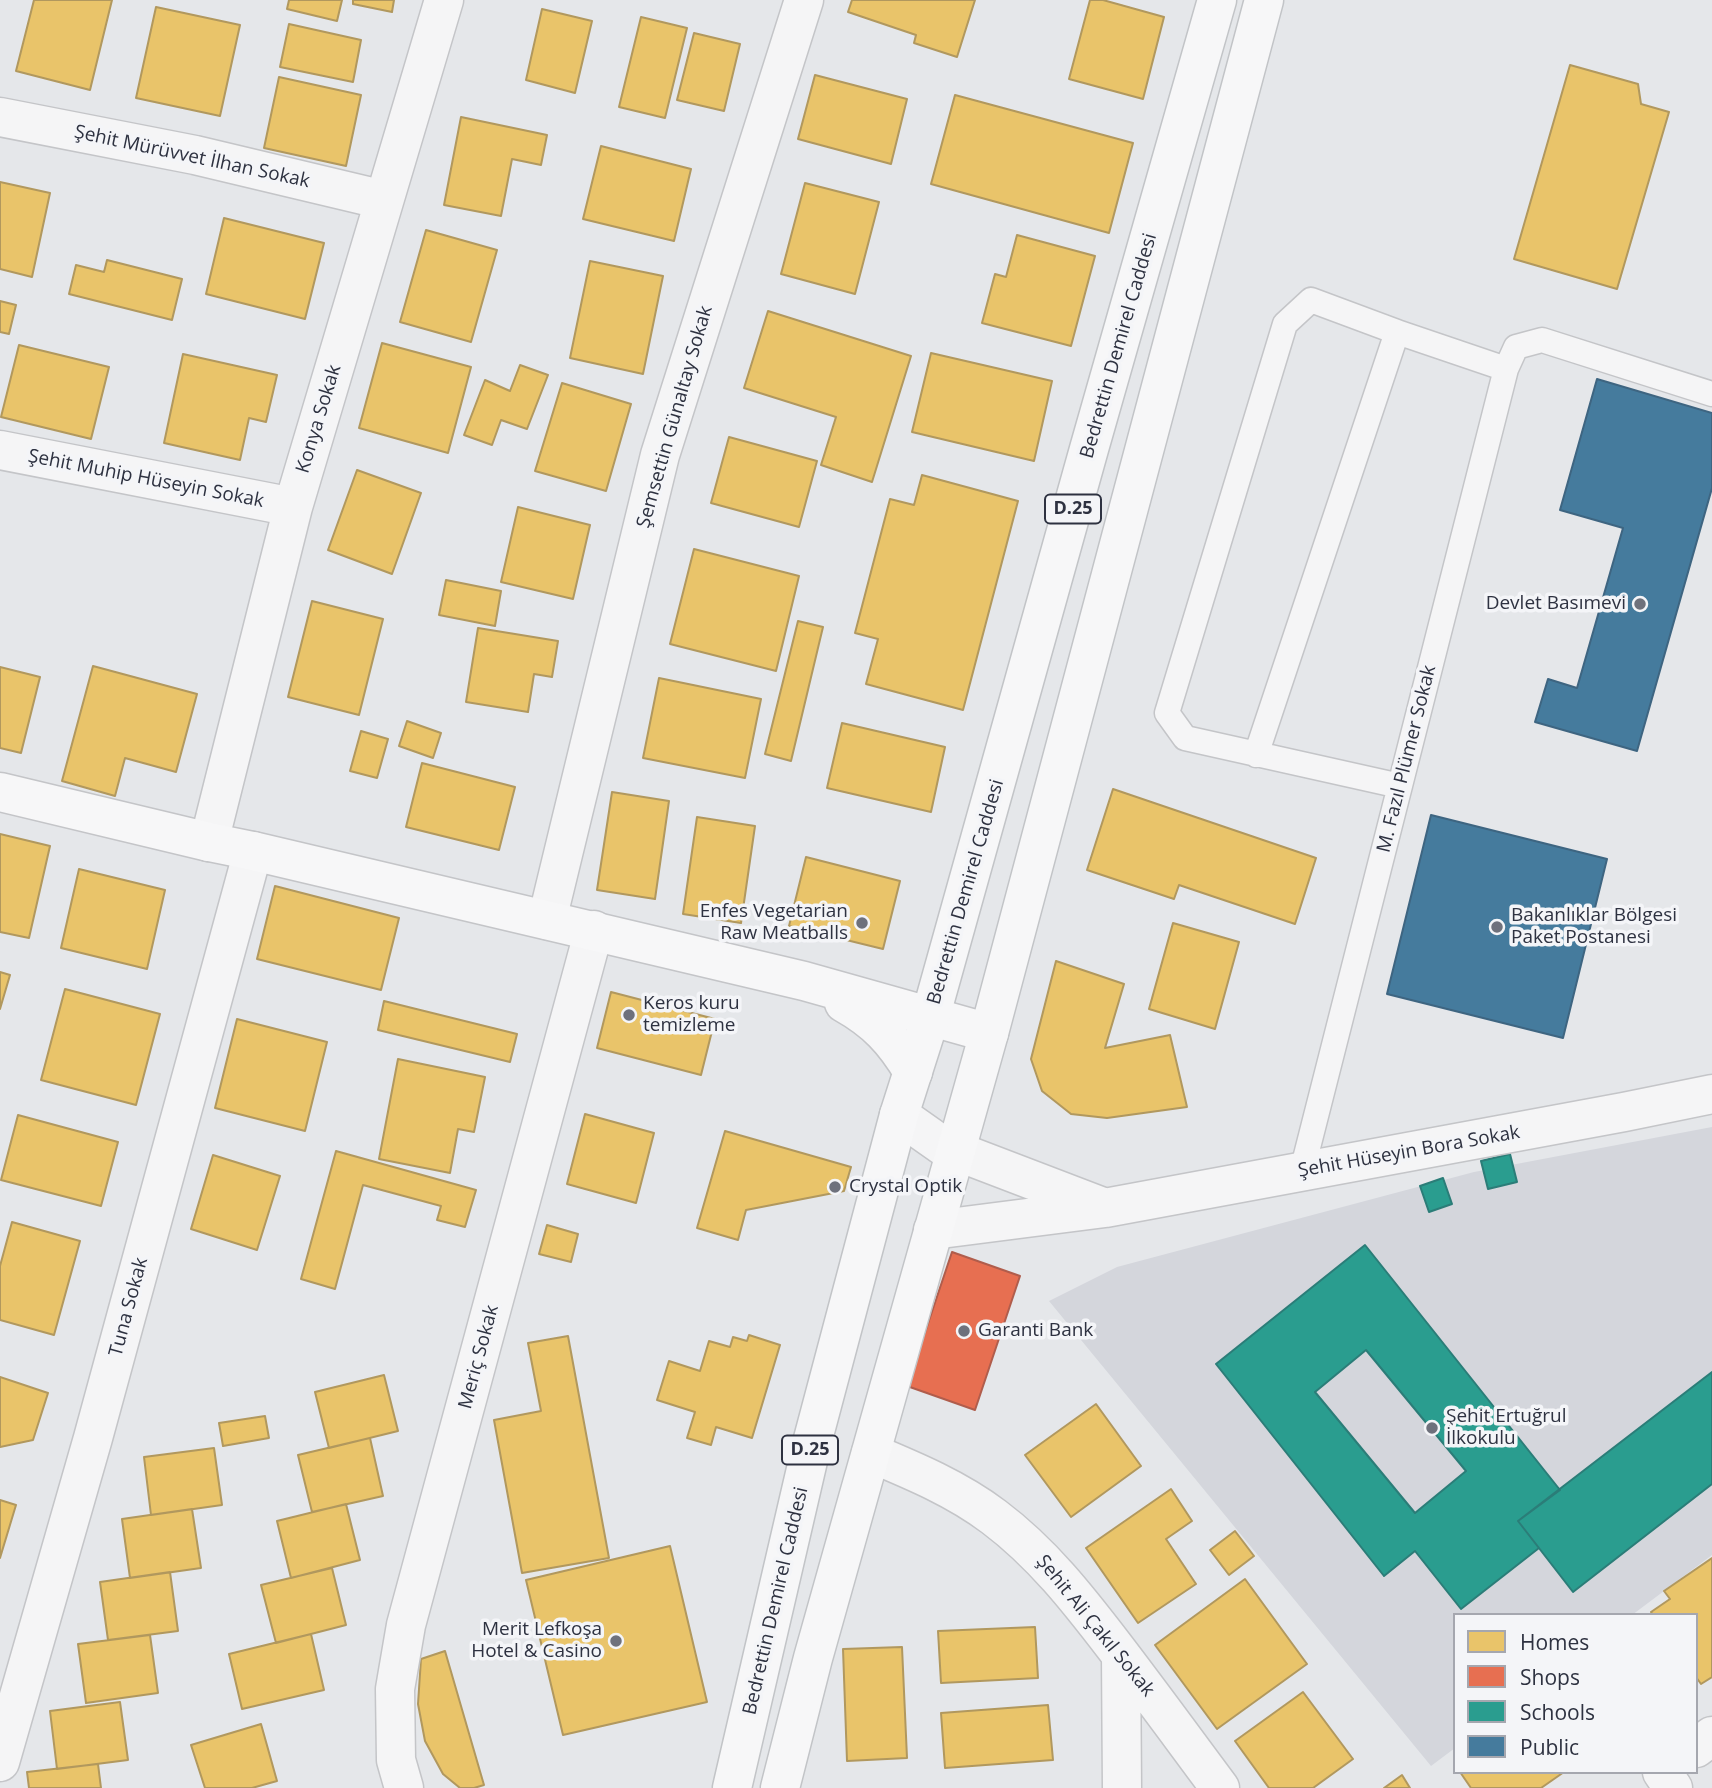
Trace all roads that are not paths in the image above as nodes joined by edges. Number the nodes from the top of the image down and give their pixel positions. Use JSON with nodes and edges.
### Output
{"nodes":[{"id":1,"x":443,"y":0,"type":"edge"},
{"id":2,"x":804,"y":0,"type":"edge"},
{"id":3,"x":1217,"y":0,"type":"edge"},
{"id":4,"x":1264,"y":0,"type":"edge"},
{"id":5,"x":0,"y":117,"type":"edge"},
{"id":6,"x":384,"y":200,"type":"junction"},
{"id":7,"x":1397,"y":332,"type":"junction"},
{"id":8,"x":1511,"y":358,"type":"junction"},
{"id":9,"x":1712,"y":394,"type":"edge"},
{"id":10,"x":0,"y":450,"type":"edge"},
{"id":11,"x":293,"y":507,"type":"junction"},
{"id":12,"x":1256,"y":754,"type":"junction"},
{"id":13,"x":1400,"y":786,"type":"junction"},
{"id":14,"x":0,"y":792,"type":"edge"},
{"id":15,"x":209,"y":842,"type":"junction"},
{"id":16,"x":253,"y":851,"type":"junction"},
{"id":17,"x":547,"y":920,"type":"junction"},
{"id":18,"x":594,"y":930,"type":"junction"},
{"id":19,"x":804,"y":981,"type":"junction"},
{"id":20,"x":930,"y":1018,"type":"junction"},
{"id":21,"x":989,"y":1033,"type":"junction"},
{"id":22,"x":913,"y":1072,"type":"junction"},
{"id":23,"x":1712,"y":1094,"type":"edge"},
{"id":24,"x":899,"y":1115,"type":"junction"},
{"id":25,"x":955,"y":1151,"type":"junction"},
{"id":26,"x":1302,"y":1171,"type":"junction"},
{"id":27,"x":1105,"y":1208,"type":"junction"},
{"id":28,"x":933,"y":1230,"type":"junction"},
{"id":29,"x":871,"y":1453,"type":"junction"},
{"id":30,"x":1121,"y":1656,"type":"junction"},
{"id":31,"x":0,"y":1762,"type":"edge"},
{"id":32,"x":404,"y":1788,"type":"edge"},
{"id":33,"x":732,"y":1788,"type":"edge"},
{"id":34,"x":780,"y":1788,"type":"edge"},
{"id":35,"x":1122,"y":1788,"type":"edge"},
{"id":36,"x":1220,"y":1788,"type":"edge"}],
"edges":[{"from":1,"to":6,"type":"street","name":"Konya Sokak"},
{"from":2,"to":17,"type":"street","name":"Şemsettin Günaltay Sokak"},
{"from":3,"to":20,"type":"main road","name":"Bedrettin Demirel Caddesi","number":"D.25"},
{"from":4,"to":21,"type":"main road","number":"D.25"},
{"from":5,"to":6,"type":"street","name":"Şehit Mürüvvet İlhan Sokak"},
{"from":6,"to":11,"type":"street","name":"Konya Sokak"},
{"from":7,"to":8,"type":"lane"},
{"from":7,"to":12,"type":"lane"},
{"from":7,"to":12,"type":"lane"},
{"from":8,"to":9,"type":"lane"},
{"from":8,"to":13,"type":"lane","name":"M. Fazıl Plümer Sokak"},
{"from":10,"to":11,"type":"street","name":"Şehit Muhip Hüseyin Sokak"},
{"from":11,"to":15,"type":"street","name":"Konya Sokak"},
{"from":12,"to":13,"type":"lane"},
{"from":13,"to":26,"type":"lane","name":"M. Fazıl Plümer Sokak"},
{"from":14,"to":15,"type":"main road"},
{"from":15,"to":16,"type":"main road"},
{"from":16,"to":17,"type":"main road"},
{"from":16,"to":31,"type":"street","name":"Tuna Sokak"},
{"from":17,"to":18,"type":"main road"},
{"from":18,"to":19,"type":"main road"},
{"from":18,"to":32,"type":"street","name":"Meriç Sokak"},
{"from":19,"to":20,"type":"main road"},
{"from":19,"to":22,"type":"main road"},
{"from":20,"to":21,"type":"main road"},
{"from":20,"to":22,"type":"main road","name":"Bedrettin Demirel Caddesi","number":"D.25"},
{"from":21,"to":25,"type":"main road","number":"D.25"},
{"from":22,"to":24,"type":"main road","name":"Bedrettin Demirel Caddesi","number":"D.25"},
{"from":23,"to":26,"type":"street","name":"Şehit Hüseyin Bora Sokak"},
{"from":24,"to":25,"type":"street"},
{"from":24,"to":33,"type":"main road","name":"Bedrettin Demirel Caddesi","number":"D.25"},
{"from":25,"to":27,"type":"street"},
{"from":25,"to":28,"type":"main road","number":"D.25"},
{"from":26,"to":27,"type":"street","name":"Şehit Hüseyin Bora Sokak"},
{"from":27,"to":28,"type":"street","name":"Şehit Hüseyin Bora Sokak"},
{"from":28,"to":29,"type":"main road","number":"D.25"},
{"from":29,"to":30,"type":"street","name":"Şehit Ali Çakıl Sokak"},
{"from":29,"to":34,"type":"main road","number":"D.25"},
{"from":30,"to":35,"type":"street"},
{"from":30,"to":36,"type":"street","name":"Şehit Ali Çakıl Sokak"}]}
